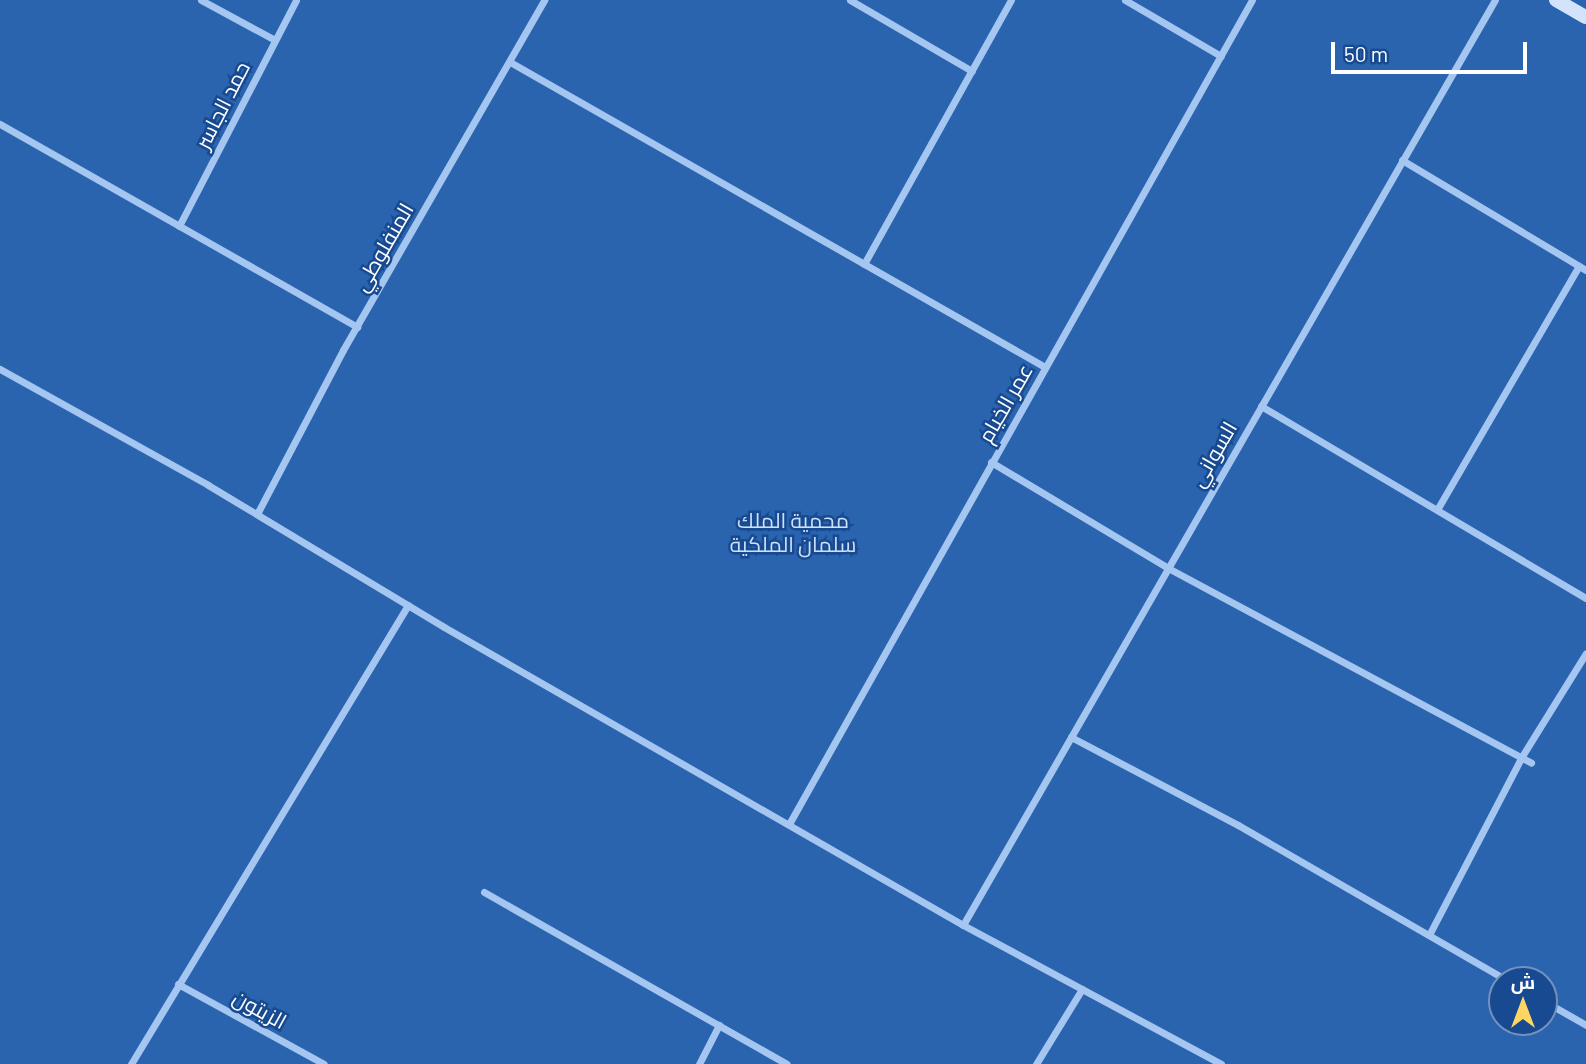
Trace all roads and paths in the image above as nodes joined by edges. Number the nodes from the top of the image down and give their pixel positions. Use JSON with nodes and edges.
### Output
{"nodes":[{"id":1,"x":201,"y":0,"type":"edge"},
{"id":2,"x":296,"y":0,"type":"edge"},
{"id":3,"x":544,"y":0,"type":"edge"},
{"id":4,"x":850,"y":0,"type":"edge"},
{"id":5,"x":1011,"y":0,"type":"edge"},
{"id":6,"x":1125,"y":0,"type":"edge"},
{"id":7,"x":1252,"y":0,"type":"edge"},
{"id":8,"x":1495,"y":0,"type":"edge"},
{"id":9,"x":1556,"y":0,"type":"edge"},
{"id":10,"x":1586,"y":17,"type":"edge"},
{"id":11,"x":275,"y":40,"type":"junction"},
{"id":12,"x":1221,"y":56,"type":"junction"},
{"id":13,"x":510,"y":62,"type":"junction"},
{"id":14,"x":972,"y":71,"type":"junction"},
{"id":15,"x":0,"y":124,"type":"edge"},
{"id":16,"x":1402,"y":160,"type":"junction"},
{"id":17,"x":179,"y":226,"type":"junction"},
{"id":18,"x":864,"y":264,"type":"junction"},
{"id":19,"x":1583,"y":268,"type":"edge"},
{"id":20,"x":357,"y":327,"type":"junction"},
{"id":21,"x":1045,"y":367,"type":"junction"},
{"id":22,"x":0,"y":369,"type":"edge"},
{"id":23,"x":1261,"y":407,"type":"junction"},
{"id":24,"x":991,"y":462,"type":"junction"},
{"id":25,"x":1437,"y":508,"type":"junction"},
{"id":26,"x":257,"y":514,"type":"junction"},
{"id":27,"x":1168,"y":568,"type":"junction"},
{"id":28,"x":1586,"y":598,"type":"edge"},
{"id":29,"x":408,"y":605,"type":"junction"},
{"id":30,"x":1586,"y":653,"type":"edge"},
{"id":31,"x":1071,"y":737,"type":"junction"},
{"id":32,"x":1521,"y":758,"type":"junction"},
{"id":33,"x":1531,"y":763,"type":"dead end"},
{"id":34,"x":789,"y":824,"type":"junction"},
{"id":35,"x":484,"y":892,"type":"dead end"},
{"id":36,"x":963,"y":925,"type":"junction"},
{"id":37,"x":1429,"y":935,"type":"junction"},
{"id":38,"x":1488,"y":969,"type":"edge"},
{"id":39,"x":178,"y":984,"type":"junction"},
{"id":40,"x":1082,"y":989,"type":"junction"},
{"id":41,"x":1558,"y":1009,"type":"edge"},
{"id":42,"x":1586,"y":1025,"type":"edge"},
{"id":43,"x":719,"y":1026,"type":"junction"},
{"id":44,"x":131,"y":1064,"type":"edge"},
{"id":45,"x":324,"y":1064,"type":"edge"},
{"id":46,"x":699,"y":1064,"type":"edge"},
{"id":47,"x":787,"y":1064,"type":"edge"},
{"id":48,"x":1036,"y":1064,"type":"edge"},
{"id":49,"x":1222,"y":1064,"type":"edge"}],
"edges":[{"from":1,"to":11,"type":"street"},
{"from":2,"to":11,"type":"street","name":"حمد الجاسر"},
{"from":3,"to":13,"type":"street","name":"المنفلوطي"},
{"from":4,"to":14,"type":"street"},
{"from":5,"to":14,"type":"street"},
{"from":6,"to":12,"type":"street"},
{"from":7,"to":12,"type":"street","name":"عمر الخيام"},
{"from":8,"to":16,"type":"street","name":"السواني"},
{"from":9,"to":10,"type":"street"},
{"from":11,"to":17,"type":"street","name":"حمد الجاسر"},
{"from":12,"to":21,"type":"street","name":"عمر الخيام"},
{"from":13,"to":18,"type":"street"},
{"from":13,"to":20,"type":"street","name":"المنفلوطي"},
{"from":14,"to":18,"type":"street"},
{"from":15,"to":17,"type":"street"},
{"from":16,"to":19,"type":"street"},
{"from":16,"to":23,"type":"street","name":"السواني"},
{"from":17,"to":20,"type":"street"},
{"from":18,"to":21,"type":"street"},
{"from":19,"to":25,"type":"street"},
{"from":20,"to":26,"type":"street","name":"المنفلوطي"},
{"from":21,"to":24,"type":"street","name":"عمر الخيام"},
{"from":22,"to":26,"type":"street"},
{"from":23,"to":25,"type":"street"},
{"from":23,"to":27,"type":"street","name":"السواني"},
{"from":24,"to":27,"type":"street"},
{"from":24,"to":34,"type":"street","name":"عمر الخيام"},
{"from":25,"to":28,"type":"street"},
{"from":26,"to":29,"type":"street"},
{"from":27,"to":31,"type":"street","name":"السواني"},
{"from":27,"to":32,"type":"street"},
{"from":29,"to":34,"type":"street"},
{"from":29,"to":39,"type":"street"},
{"from":30,"to":32,"type":"street"},
{"from":31,"to":36,"type":"street","name":"السواني"},
{"from":31,"to":37,"type":"street"},
{"from":32,"to":33,"type":"street"},
{"from":32,"to":37,"type":"street"},
{"from":34,"to":36,"type":"street"},
{"from":35,"to":43,"type":"street"},
{"from":36,"to":40,"type":"street"},
{"from":37,"to":38,"type":"street"},
{"from":39,"to":44,"type":"street"},
{"from":39,"to":45,"type":"street","name":"الزيتون"},
{"from":40,"to":48,"type":"street"},
{"from":40,"to":49,"type":"street"},
{"from":41,"to":42,"type":"street"},
{"from":43,"to":46,"type":"street"},
{"from":43,"to":47,"type":"street"}]}
